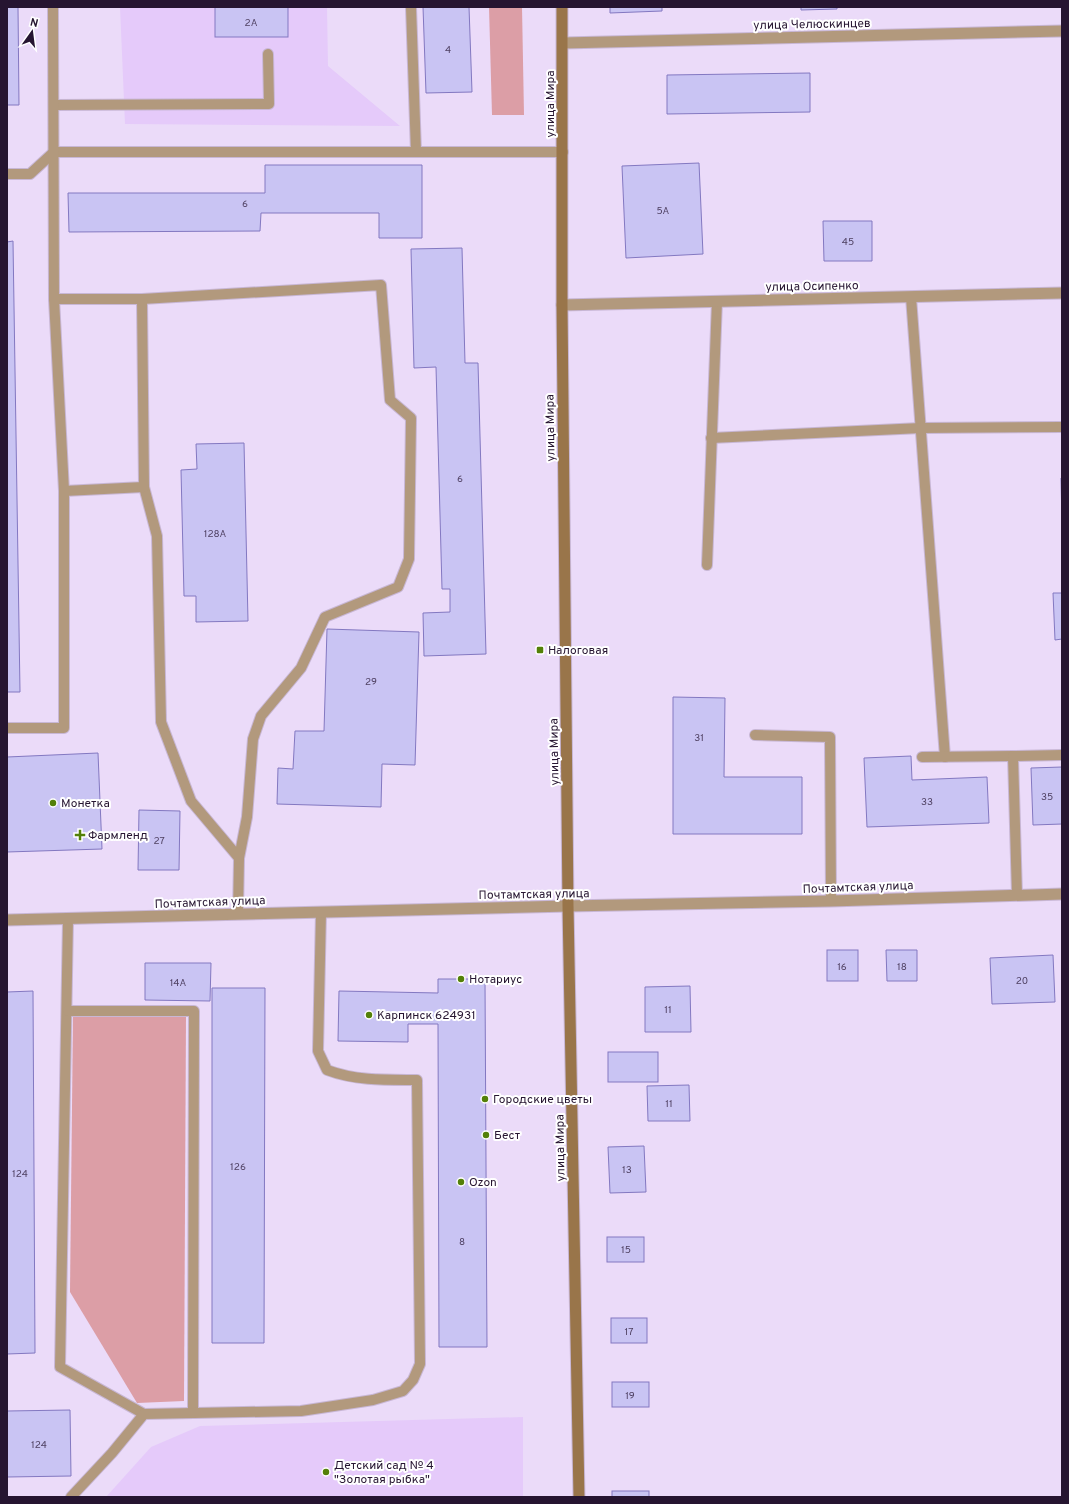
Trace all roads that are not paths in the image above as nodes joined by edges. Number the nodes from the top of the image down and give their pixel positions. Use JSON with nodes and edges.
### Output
{"nodes":[{"id":1,"x":53,"y":7,"type":"edge"},
{"id":2,"x":411,"y":7,"type":"edge"},
{"id":3,"x":562,"y":7,"type":"edge"},
{"id":4,"x":1062,"y":31,"type":"edge"},
{"id":5,"x":563,"y":42,"type":"junction"},
{"id":6,"x":268,"y":54,"type":"dead end"},
{"id":7,"x":54,"y":105,"type":"junction"},
{"id":8,"x":54,"y":152,"type":"junction"},
{"id":9,"x":416,"y":152,"type":"junction"},
{"id":10,"x":563,"y":152,"type":"junction"},
{"id":11,"x":7,"y":174,"type":"edge"},
{"id":12,"x":1062,"y":293,"type":"edge"},
{"id":13,"x":911,"y":297,"type":"junction"},
{"id":14,"x":54,"y":299,"type":"junction"},
{"id":15,"x":142,"y":299,"type":"junction"},
{"id":16,"x":716,"y":301,"type":"junction"},
{"id":17,"x":562,"y":305,"type":"junction"},
{"id":18,"x":1062,"y":427,"type":"edge"},
{"id":19,"x":921,"y":428,"type":"junction"},
{"id":20,"x":711,"y":438,"type":"junction"},
{"id":21,"x":144,"y":487,"type":"junction"},
{"id":22,"x":64,"y":491,"type":"junction"},
{"id":23,"x":707,"y":565,"type":"dead end"},
{"id":24,"x":7,"y":728,"type":"edge"},
{"id":25,"x":755,"y":736,"type":"dead end"},
{"id":26,"x":1062,"y":755,"type":"edge"},
{"id":27,"x":1013,"y":756,"type":"junction"},
{"id":28,"x":922,"y":757,"type":"dead end"},
{"id":29,"x":945,"y":757,"type":"junction"},
{"id":30,"x":239,"y":858,"type":"junction"},
{"id":31,"x":1062,"y":894,"type":"edge"},
{"id":32,"x":1017,"y":895,"type":"junction"},
{"id":33,"x":831,"y":902,"type":"junction"},
{"id":34,"x":568,"y":906,"type":"junction"},
{"id":35,"x":321,"y":912,"type":"junction"},
{"id":36,"x":238,"y":914,"type":"junction"},
{"id":37,"x":68,"y":918,"type":"junction"},
{"id":38,"x":7,"y":920,"type":"edge"},
{"id":39,"x":68,"y":1011,"type":"junction"},
{"id":40,"x":193,"y":1412,"type":"junction"},
{"id":41,"x":144,"y":1414,"type":"junction"},
{"id":42,"x":71,"y":1497,"type":"edge"},
{"id":43,"x":579,"y":1497,"type":"edge"}],
"edges":[{"from":1,"to":7,"type":"lane"},
{"from":2,"to":9,"type":"lane"},
{"from":3,"to":5,"type":"main road","name":"улица Мира"},
{"from":4,"to":5,"type":"street","name":"улица Челюскинцев"},
{"from":5,"to":10,"type":"main road","name":"улица Мира"},
{"from":6,"to":7,"type":"lane"},
{"from":7,"to":8,"type":"lane"},
{"from":8,"to":9,"type":"lane"},
{"from":8,"to":11,"type":"lane"},
{"from":8,"to":14,"type":"lane"},
{"from":9,"to":10,"type":"lane"},
{"from":10,"to":17,"type":"main road","name":"улица Мира"},
{"from":12,"to":13,"type":"street","name":"улица Осипенко"},
{"from":13,"to":16,"type":"street","name":"улица Осипенко"},
{"from":13,"to":19,"type":"lane"},
{"from":14,"to":15,"type":"lane"},
{"from":14,"to":22,"type":"lane"},
{"from":15,"to":21,"type":"lane"},
{"from":15,"to":30,"type":"lane"},
{"from":16,"to":17,"type":"street","name":"улица Осипенко"},
{"from":16,"to":20,"type":"lane"},
{"from":17,"to":34,"type":"main road","name":"улица Мира"},
{"from":18,"to":19,"type":"lane"},
{"from":19,"to":20,"type":"lane"},
{"from":19,"to":29,"type":"lane"},
{"from":20,"to":23,"type":"lane"},
{"from":21,"to":22,"type":"lane"},
{"from":21,"to":30,"type":"lane"},
{"from":22,"to":24,"type":"lane"},
{"from":25,"to":33,"type":"lane"},
{"from":26,"to":27,"type":"lane"},
{"from":27,"to":29,"type":"lane"},
{"from":27,"to":32,"type":"lane"},
{"from":28,"to":29,"type":"lane"},
{"from":30,"to":36,"type":"lane"},
{"from":31,"to":32,"type":"street","name":"Почтамтская улица"},
{"from":32,"to":33,"type":"street","name":"Почтамтская улица"},
{"from":33,"to":34,"type":"street","name":"Почтамтская улица"},
{"from":34,"to":35,"type":"street","name":"Почтамтская улица"},
{"from":34,"to":43,"type":"main road","name":"улица Мира"},
{"from":35,"to":36,"type":"street","name":"Почтамтская улица"},
{"from":35,"to":40,"type":"lane"},
{"from":36,"to":37,"type":"street","name":"Почтамтская улица"},
{"from":37,"to":38,"type":"street","name":"Почтамтская улица"},
{"from":37,"to":39,"type":"lane"},
{"from":39,"to":40,"type":"lane"},
{"from":39,"to":41,"type":"lane"},
{"from":40,"to":41,"type":"lane"},
{"from":41,"to":42,"type":"lane"}]}
